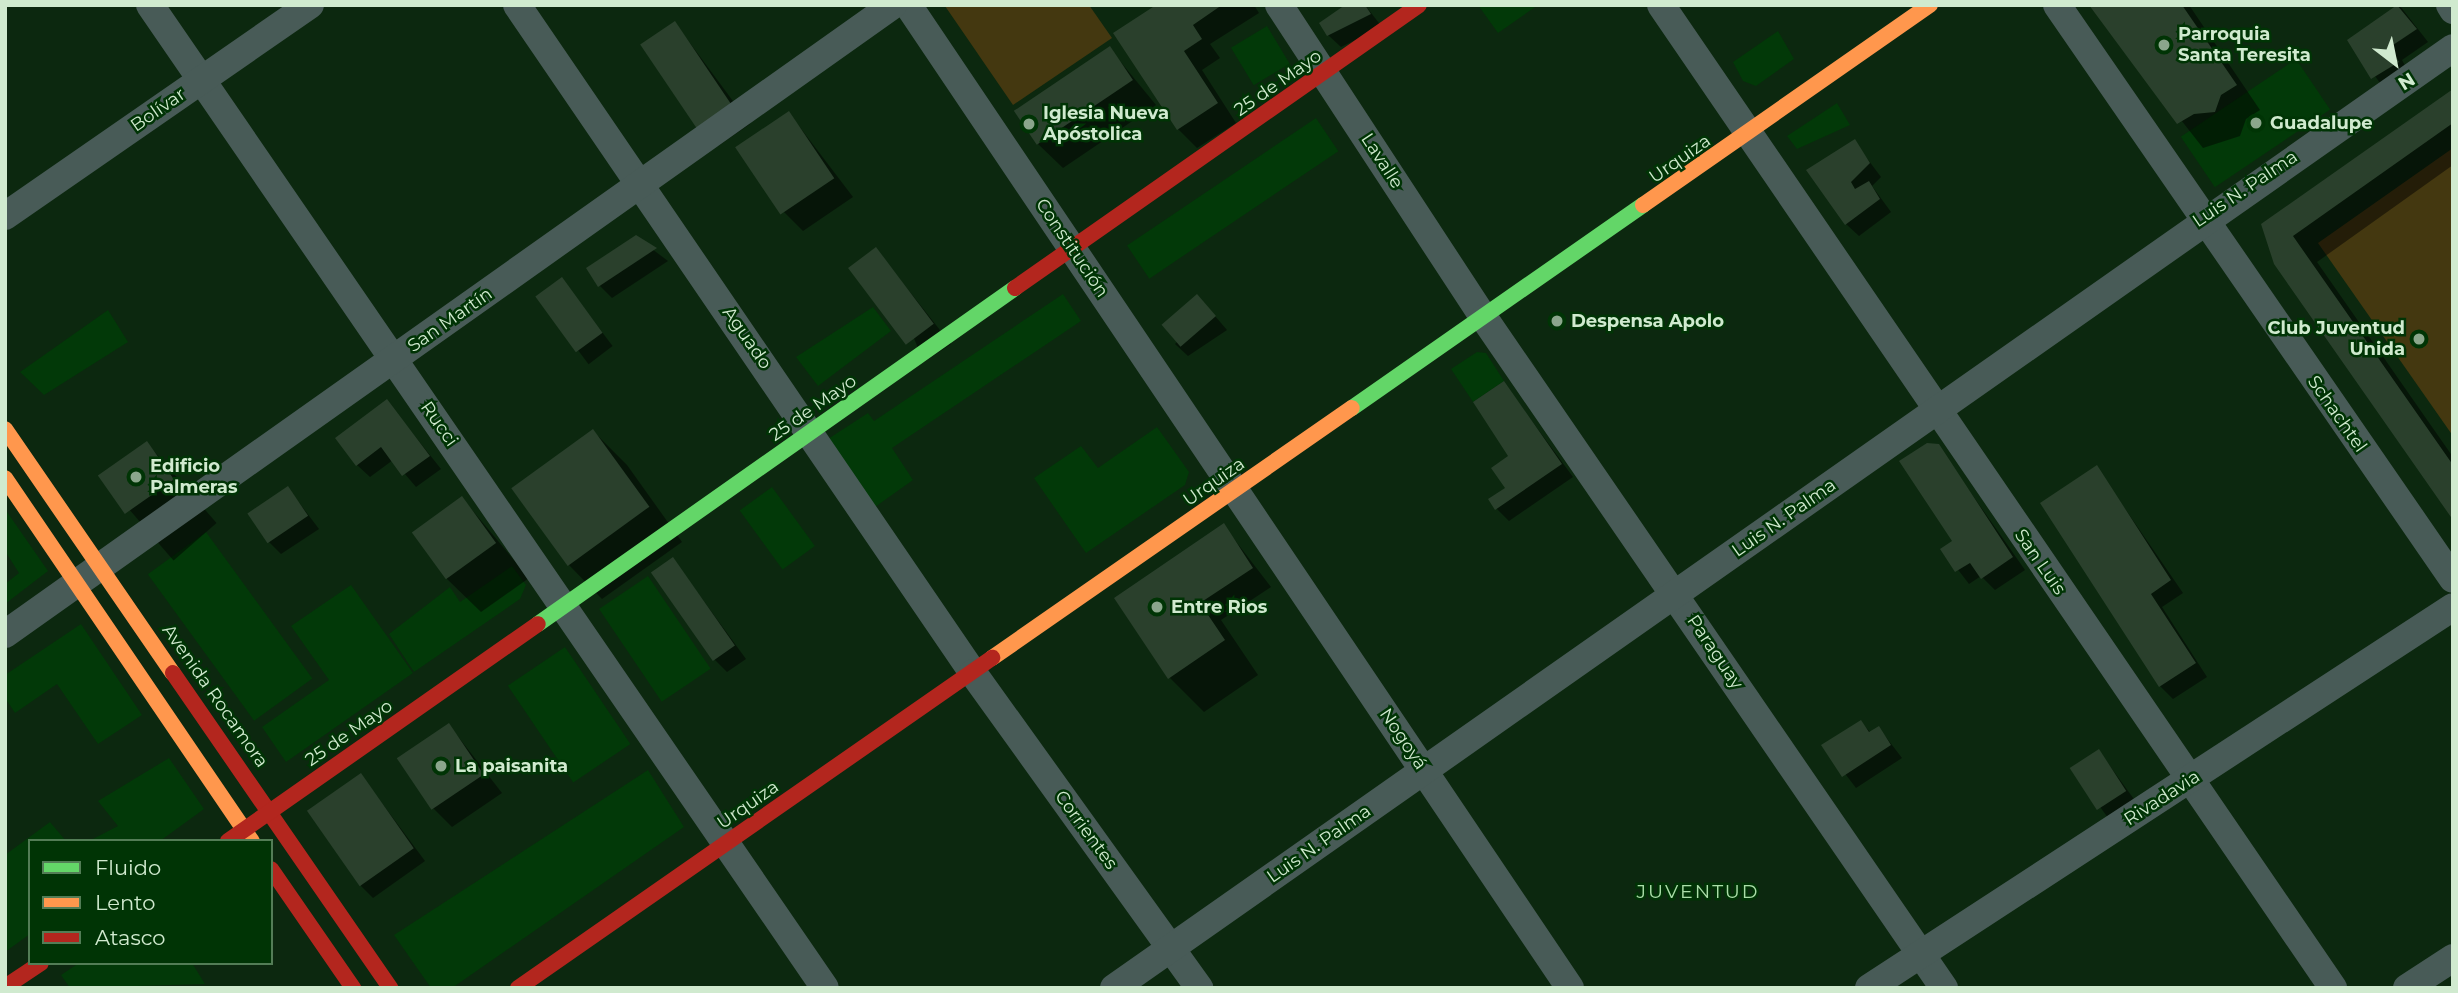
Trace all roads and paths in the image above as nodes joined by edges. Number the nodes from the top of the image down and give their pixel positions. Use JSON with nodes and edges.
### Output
{"nodes":[{"id":1,"x":150,"y":5,"type":"edge"},
{"id":2,"x":310,"y":5,"type":"edge"},
{"id":3,"x":517,"y":5,"type":"edge"},
{"id":4,"x":893,"y":5,"type":"edge"},
{"id":5,"x":908,"y":5,"type":"edge"},
{"id":6,"x":1279,"y":5,"type":"edge"},
{"id":7,"x":1419,"y":5,"type":"edge"},
{"id":8,"x":1661,"y":5,"type":"edge"},
{"id":9,"x":1930,"y":5,"type":"edge"},
{"id":10,"x":2057,"y":5,"type":"edge"},
{"id":11,"x":2450,"y":5,"type":"edge"},
{"id":12,"x":2453,"y":10,"type":"edge"},
{"id":13,"x":2453,"y":48,"type":"edge"},
{"id":14,"x":1325,"y":74,"type":"junction"},
{"id":15,"x":202,"y":80,"type":"junction"},
{"id":16,"x":1749,"y":135,"type":"junction"},
{"id":17,"x":641,"y":184,"type":"junction"},
{"id":18,"x":5,"y":216,"type":"edge"},
{"id":19,"x":2201,"y":219,"type":"junction"},
{"id":20,"x":1073,"y":250,"type":"junction"},
{"id":21,"x":1484,"y":318,"type":"junction"},
{"id":22,"x":394,"y":359,"type":"junction"},
{"id":23,"x":1936,"y":412,"type":"junction"},
{"id":24,"x":5,"y":429,"type":"edge"},
{"id":25,"x":813,"y":432,"type":"junction"},
{"id":26,"x":5,"y":478,"type":"edge"},
{"id":27,"x":1235,"y":491,"type":"junction"},
{"id":28,"x":101,"y":566,"type":"junction"},
{"id":29,"x":2453,"y":579,"type":"edge"},
{"id":30,"x":77,"y":583,"type":"junction"},
{"id":31,"x":1676,"y":594,"type":"junction"},
{"id":32,"x":565,"y":606,"type":"junction"},
{"id":33,"x":2453,"y":607,"type":"edge"},
{"id":34,"x":5,"y":634,"type":"edge"},
{"id":35,"x":973,"y":673,"type":"junction"},
{"id":36,"x":1424,"y":770,"type":"junction"},
{"id":37,"x":2190,"y":780,"type":"junction"},
{"id":38,"x":271,"y":811,"type":"junction"},
{"id":39,"x":248,"y":835,"type":"edge"},
{"id":40,"x":727,"y":843,"type":"junction"},
{"id":41,"x":273,"y":872,"type":"edge"},
{"id":42,"x":1171,"y":948,"type":"junction"},
{"id":43,"x":1921,"y":954,"type":"junction"},
{"id":44,"x":2453,"y":958,"type":"edge"},
{"id":45,"x":38,"y":965,"type":"edge"},
{"id":46,"x":5,"y":987,"type":"edge"},
{"id":47,"x":353,"y":988,"type":"edge"},
{"id":48,"x":390,"y":988,"type":"edge"},
{"id":49,"x":518,"y":988,"type":"edge"},
{"id":50,"x":825,"y":988,"type":"edge"},
{"id":51,"x":1114,"y":988,"type":"edge"},
{"id":52,"x":1199,"y":988,"type":"edge"},
{"id":53,"x":1570,"y":988,"type":"edge"},
{"id":54,"x":1869,"y":988,"type":"edge"},
{"id":55,"x":1944,"y":988,"type":"edge"},
{"id":56,"x":2333,"y":988,"type":"edge"},
{"id":57,"x":2407,"y":988,"type":"edge"}],
"edges":[{"from":1,"to":15,"type":"street","name":"Rucci"},
{"from":2,"to":15,"type":"street","name":"Bolívar"},
{"from":3,"to":17,"type":"street","name":"Aguado"},
{"from":4,"to":17,"type":"street","name":"San Martín"},
{"from":5,"to":20,"type":"street","name":"Constitución"},
{"from":6,"to":14,"type":"street","name":"Lavalle"},
{"from":7,"to":14,"type":"street","name":"25 de Mayo"},
{"from":8,"to":16,"type":"street","name":"San Luis"},
{"from":9,"to":16,"type":"street","name":"Urquiza"},
{"from":10,"to":19,"type":"street","name":"Schachtel"},
{"from":11,"to":12,"type":"street"},
{"from":13,"to":19,"type":"street","name":"Luis N. Palma"},
{"from":14,"to":20,"type":"street","name":"25 de Mayo"},
{"from":14,"to":21,"type":"street","name":"Lavalle"},
{"from":15,"to":18,"type":"street","name":"Bolívar"},
{"from":15,"to":22,"type":"street","name":"Rucci"},
{"from":16,"to":21,"type":"street","name":"Urquiza"},
{"from":16,"to":23,"type":"street","name":"San Luis"},
{"from":17,"to":22,"type":"street","name":"San Martín"},
{"from":17,"to":25,"type":"street","name":"Aguado"},
{"from":19,"to":23,"type":"street","name":"Luis N. Palma"},
{"from":19,"to":29,"type":"street","name":"Schachtel"},
{"from":20,"to":25,"type":"street","name":"25 de Mayo"},
{"from":20,"to":27,"type":"street","name":"Constitución"},
{"from":21,"to":27,"type":"street","name":"Urquiza"},
{"from":21,"to":31,"type":"street","name":"Paraguay"},
{"from":22,"to":28,"type":"street","name":"San Martín"},
{"from":22,"to":32,"type":"street","name":"Rucci"},
{"from":23,"to":31,"type":"street","name":"Luis N. Palma"},
{"from":23,"to":37,"type":"street","name":"San Luis"},
{"from":24,"to":28,"type":"street","name":"Avenida Rocamora"},
{"from":25,"to":32,"type":"street","name":"25 de Mayo"},
{"from":25,"to":35,"type":"street","name":"Aguado"},
{"from":26,"to":30,"type":"street"},
{"from":27,"to":35,"type":"street","name":"Urquiza"},
{"from":27,"to":36,"type":"street","name":"Nogoyá"},
{"from":28,"to":30,"type":"street","name":"San Martín"},
{"from":28,"to":38,"type":"street","name":"Avenida Rocamora"},
{"from":30,"to":34,"type":"street","name":"San Martín"},
{"from":30,"to":39,"type":"street"},
{"from":31,"to":36,"type":"street","name":"Luis N. Palma"},
{"from":31,"to":43,"type":"street","name":"Paraguay"},
{"from":32,"to":38,"type":"street","name":"25 de Mayo"},
{"from":32,"to":40,"type":"street","name":"Rucci"},
{"from":33,"to":37,"type":"street","name":"Rivadavia"},
{"from":35,"to":40,"type":"street","name":"Urquiza"},
{"from":35,"to":42,"type":"street","name":"Corrientes"},
{"from":36,"to":42,"type":"street","name":"Luis N. Palma"},
{"from":36,"to":53,"type":"street","name":"Nogoyá"},
{"from":37,"to":43,"type":"street","name":"Rivadavia"},
{"from":37,"to":56,"type":"street","name":"San Luis"},
{"from":38,"to":39,"type":"street","name":"25 de Mayo"},
{"from":38,"to":48,"type":"street","name":"Avenida Rocamora"},
{"from":40,"to":49,"type":"street","name":"Urquiza"},
{"from":40,"to":50,"type":"street","name":"Rucci"},
{"from":41,"to":47,"type":"street"},
{"from":42,"to":51,"type":"street","name":"Luis N. Palma"},
{"from":42,"to":52,"type":"street","name":"Corrientes"},
{"from":43,"to":54,"type":"street","name":"Rivadavia"},
{"from":43,"to":55,"type":"street","name":"Paraguay"},
{"from":44,"to":57,"type":"street"},
{"from":45,"to":46,"type":"street"}]}
